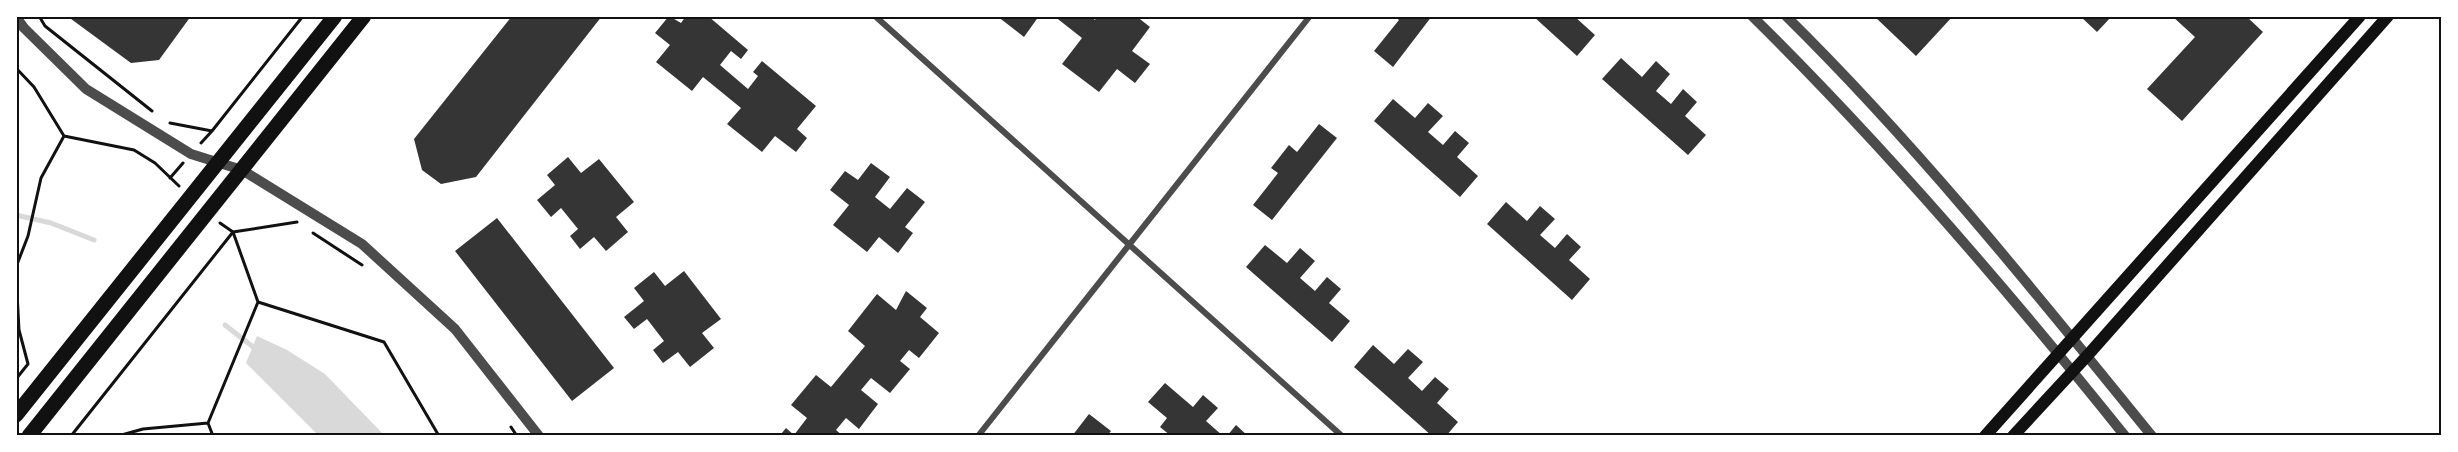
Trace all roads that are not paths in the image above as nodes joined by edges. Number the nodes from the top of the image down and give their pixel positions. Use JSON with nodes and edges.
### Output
{"nodes":[{"id":1,"x":335,"y":16,"type":"edge"},
{"id":2,"x":364,"y":16,"type":"edge"},
{"id":3,"x":875,"y":16,"type":"edge"},
{"id":4,"x":1310,"y":16,"type":"edge"},
{"id":5,"x":1752,"y":16,"type":"edge"},
{"id":6,"x":1786,"y":16,"type":"edge"},
{"id":7,"x":2360,"y":16,"type":"edge"},
{"id":8,"x":2388,"y":16,"type":"edge"},
{"id":9,"x":16,"y":17,"type":"edge"},
{"id":10,"x":220,"y":163,"type":"junction"},
{"id":11,"x":242,"y":170,"type":"junction"},
{"id":12,"x":1129,"y":246,"type":"junction"},
{"id":13,"x":2073,"y":338,"type":"junction"},
{"id":14,"x":2057,"y":354,"type":"junction"},
{"id":15,"x":2087,"y":356,"type":"junction"},
{"id":16,"x":2072,"y":370,"type":"junction"},
{"id":17,"x":16,"y":415,"type":"edge"},
{"id":18,"x":29,"y":435,"type":"edge"},
{"id":19,"x":538,"y":435,"type":"edge"},
{"id":20,"x":978,"y":435,"type":"edge"},
{"id":21,"x":1342,"y":435,"type":"edge"},
{"id":22,"x":1985,"y":435,"type":"edge"},
{"id":23,"x":2013,"y":435,"type":"edge"},
{"id":24,"x":2125,"y":435,"type":"edge"},
{"id":25,"x":2152,"y":435,"type":"edge"}],
"edges":[{"from":1,"to":10,"type":"main road"},
{"from":2,"to":11,"type":"main road"},
{"from":3,"to":12,"type":"street"},
{"from":4,"to":12,"type":"street"},
{"from":5,"to":14,"type":"street"},
{"from":6,"to":13,"type":"street"},
{"from":7,"to":13,"type":"main road"},
{"from":8,"to":15,"type":"main road"},
{"from":9,"to":10,"type":"street"},
{"from":10,"to":11,"type":"street"},
{"from":10,"to":17,"type":"main road"},
{"from":11,"to":18,"type":"main road"},
{"from":11,"to":19,"type":"street"},
{"from":12,"to":20,"type":"street"},
{"from":12,"to":21,"type":"street"},
{"from":13,"to":14,"type":"main road"},
{"from":13,"to":15,"type":"street"},
{"from":14,"to":16,"type":"street"},
{"from":14,"to":22,"type":"main road"},
{"from":15,"to":16,"type":"main road"},
{"from":15,"to":25,"type":"street"},
{"from":16,"to":23,"type":"main road"},
{"from":16,"to":24,"type":"street"}]}
